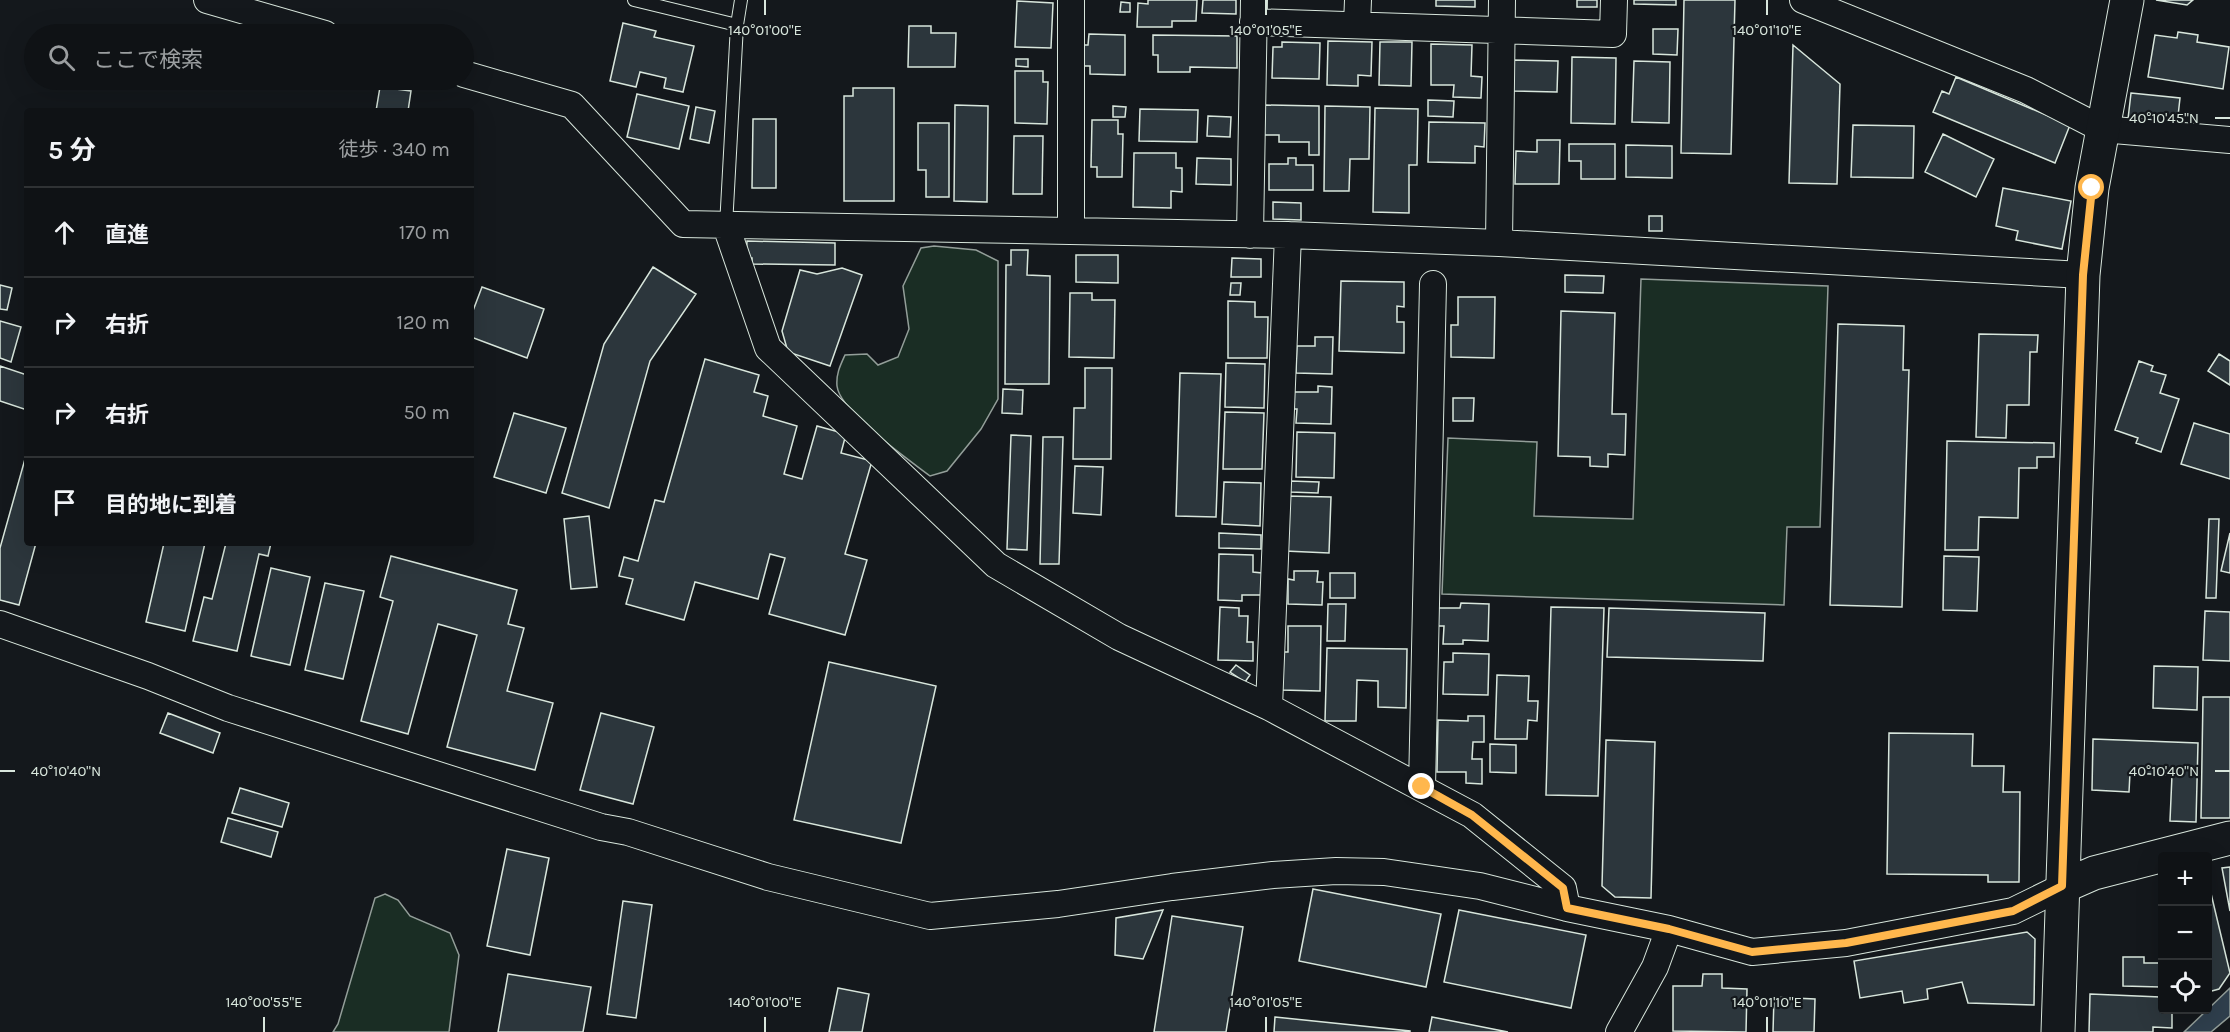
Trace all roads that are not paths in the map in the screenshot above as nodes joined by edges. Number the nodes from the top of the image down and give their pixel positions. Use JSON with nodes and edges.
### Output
{"nodes":[{"id":1,"x":207,"y":0,"type":"edge"},
{"id":2,"x":634,"y":0,"type":"edge"},
{"id":3,"x":741,"y":0,"type":"edge"},
{"id":4,"x":1071,"y":0,"type":"edge"},
{"id":5,"x":1502,"y":0,"type":"edge"},
{"id":6,"x":1614,"y":0,"type":"edge"},
{"id":7,"x":1803,"y":0,"type":"edge"},
{"id":8,"x":2127,"y":0,"type":"edge"},
{"id":9,"x":1253,"y":11,"type":"edge"},
{"id":10,"x":1357,"y":12,"type":"edge"},
{"id":11,"x":290,"y":24,"type":"edge"},
{"id":12,"x":737,"y":25,"type":"junction"},
{"id":13,"x":1501,"y":32,"type":"junction"},
{"id":14,"x":474,"y":77,"type":"edge"},
{"id":15,"x":2102,"y":129,"type":"junction"},
{"id":16,"x":2230,"y":140,"type":"edge"},
{"id":17,"x":726,"y":226,"type":"junction"},
{"id":18,"x":1071,"y":231,"type":"junction"},
{"id":19,"x":1250,"y":235,"type":"junction"},
{"id":20,"x":1288,"y":235,"type":"junction"},
{"id":21,"x":1499,"y":243,"type":"junction"},
{"id":22,"x":2083,"y":275,"type":"junction"},
{"id":23,"x":1433,"y":284,"type":"dead end"},
{"id":24,"x":0,"y":624,"type":"edge"},
{"id":25,"x":1269,"y":707,"type":"junction"},
{"id":26,"x":1422,"y":787,"type":"junction"},
{"id":27,"x":2230,"y":838,"type":"edge"},
{"id":28,"x":2062,"y":886,"type":"junction"},
{"id":29,"x":1567,"y":908,"type":"junction"},
{"id":30,"x":1669,"y":929,"type":"junction"},
{"id":31,"x":1619,"y":1032,"type":"edge"},
{"id":32,"x":2058,"y":1032,"type":"edge"}],
"edges":[{"from":1,"to":11,"type":"street"},
{"from":2,"to":12,"type":"lane"},
{"from":3,"to":12,"type":"lane"},
{"from":4,"to":18,"type":"street"},
{"from":5,"to":13,"type":"street"},
{"from":6,"to":13,"type":"street"},
{"from":7,"to":15,"type":"street"},
{"from":8,"to":15,"type":"street"},
{"from":9,"to":10,"type":"street"},
{"from":9,"to":19,"type":"street"},
{"from":10,"to":13,"type":"street"},
{"from":12,"to":17,"type":"lane"},
{"from":13,"to":21,"type":"street"},
{"from":14,"to":17,"type":"street"},
{"from":15,"to":16,"type":"street"},
{"from":15,"to":22,"type":"street"},
{"from":17,"to":18,"type":"street"},
{"from":17,"to":25,"type":"street"},
{"from":18,"to":19,"type":"street"},
{"from":19,"to":20,"type":"street"},
{"from":20,"to":21,"type":"street"},
{"from":20,"to":25,"type":"street"},
{"from":21,"to":22,"type":"street"},
{"from":22,"to":28,"type":"street"},
{"from":23,"to":26,"type":"street"},
{"from":24,"to":29,"type":"street"},
{"from":25,"to":26,"type":"street"},
{"from":26,"to":29,"type":"street"},
{"from":27,"to":28,"type":"street"},
{"from":28,"to":30,"type":"street"},
{"from":28,"to":32,"type":"street"},
{"from":29,"to":30,"type":"street"},
{"from":30,"to":31,"type":"street"}]}
